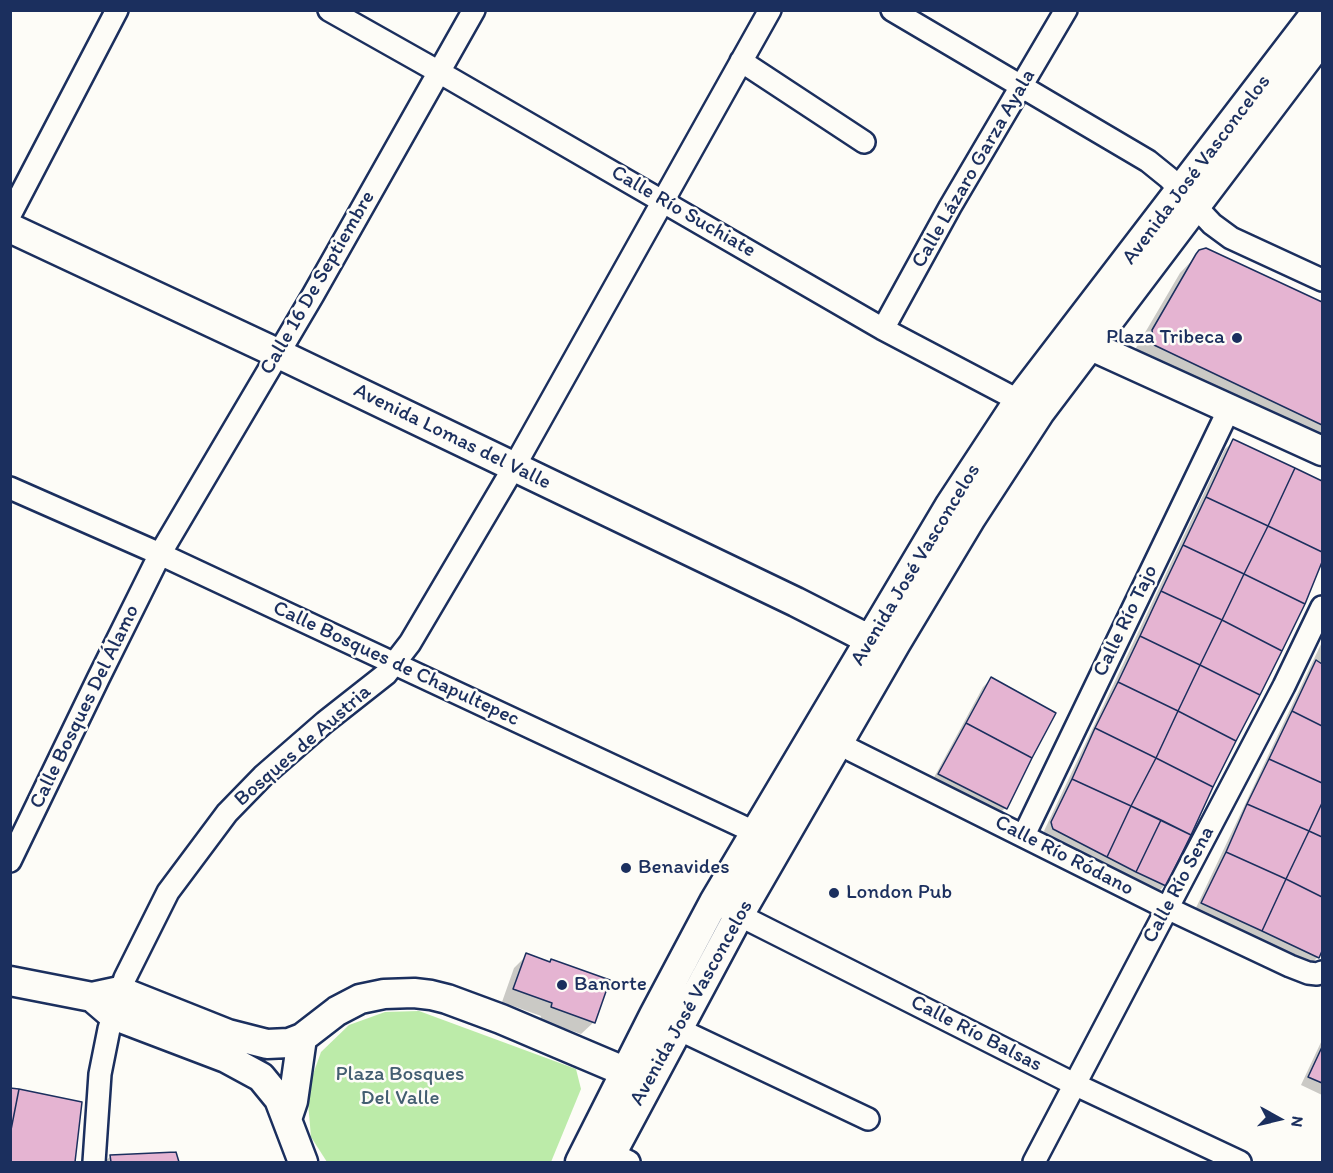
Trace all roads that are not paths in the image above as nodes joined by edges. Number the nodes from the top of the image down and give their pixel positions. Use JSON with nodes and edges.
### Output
{"nodes":[{"id":1,"x":117,"y":10,"type":"edge"},
{"id":2,"x":474,"y":10,"type":"edge"},
{"id":3,"x":770,"y":10,"type":"edge"},
{"id":4,"x":892,"y":10,"type":"edge"},
{"id":5,"x":1066,"y":10,"type":"edge"},
{"id":6,"x":1318,"y":10,"type":"edge"},
{"id":7,"x":342,"y":14,"type":"edge"},
{"id":8,"x":1323,"y":39,"type":"edge"},
{"id":9,"x":741,"y":61,"type":"junction"},
{"id":10,"x":439,"y":72,"type":"junction"},
{"id":11,"x":1022,"y":87,"type":"junction"},
{"id":12,"x":864,"y":142,"type":"dead end"},
{"id":13,"x":1188,"y":199,"type":"junction"},
{"id":14,"x":664,"y":201,"type":"junction"},
{"id":15,"x":10,"y":215,"type":"edge"},
{"id":16,"x":10,"y":228,"type":"edge"},
{"id":17,"x":1323,"y":280,"type":"edge"},
{"id":18,"x":883,"y":329,"type":"junction"},
{"id":19,"x":1080,"y":339,"type":"junction"},
{"id":20,"x":277,"y":353,"type":"junction"},
{"id":21,"x":1029,"y":406,"type":"junction"},
{"id":22,"x":1230,"y":407,"type":"junction"},
{"id":23,"x":1323,"y":451,"type":"edge"},
{"id":24,"x":514,"y":467,"type":"junction"},
{"id":25,"x":10,"y":488,"type":"edge"},
{"id":26,"x":160,"y":554,"type":"junction"},
{"id":27,"x":1323,"y":607,"type":"edge"},
{"id":28,"x":881,"y":645,"type":"junction"},
{"id":29,"x":396,"y":663,"type":"junction"},
{"id":30,"x":830,"y":730,"type":"junction"},
{"id":31,"x":1024,"y":835,"type":"junction"},
{"id":32,"x":768,"y":839,"type":"junction"},
{"id":33,"x":10,"y":861,"type":"edge"},
{"id":34,"x":714,"y":902,"type":"junction"},
{"id":35,"x":1167,"y":908,"type":"junction"},
{"id":36,"x":740,"y":915,"type":"junction"},
{"id":37,"x":1320,"y":973,"type":"edge"},
{"id":38,"x":10,"y":981,"type":"edge"},
{"id":39,"x":108,"y":1001,"type":"junction"},
{"id":40,"x":678,"y":1029,"type":"junction"},
{"id":41,"x":302,"y":1038,"type":"junction"},
{"id":42,"x":626,"y":1072,"type":"junction"},
{"id":43,"x":1074,"y":1084,"type":"junction"},
{"id":44,"x":287,"y":1119,"type":"junction"},
{"id":45,"x":868,"y":1119,"type":"dead end"},
{"id":46,"x":616,"y":1159,"type":"edge"},
{"id":47,"x":94,"y":1162,"type":"edge"},
{"id":48,"x":303,"y":1162,"type":"edge"},
{"id":49,"x":580,"y":1162,"type":"edge"},
{"id":50,"x":1034,"y":1162,"type":"edge"},
{"id":51,"x":1240,"y":1162,"type":"edge"}],
"edges":[{"from":1,"to":15,"type":"street"},
{"from":2,"to":10,"type":"street","name":"Calle 16 De Septiembre"},
{"from":3,"to":9,"type":"street","name":"Bosques de Austria"},
{"from":4,"to":11,"type":"street"},
{"from":5,"to":11,"type":"street","name":"Calle Lázaro Garza Ayala"},
{"from":6,"to":13,"type":"street","name":"Avenida José Vasconcelos"},
{"from":7,"to":10,"type":"street","name":"Calle Río Suchiate"},
{"from":8,"to":13,"type":"street","name":"Avenida José Vasconcelos"},
{"from":9,"to":12,"type":"street"},
{"from":9,"to":14,"type":"street","name":"Bosques de Austria"},
{"from":10,"to":14,"type":"street","name":"Calle Río Suchiate"},
{"from":10,"to":20,"type":"street","name":"Calle 16 De Septiembre"},
{"from":11,"to":13,"type":"street"},
{"from":11,"to":18,"type":"street","name":"Calle Lázaro Garza Ayala"},
{"from":13,"to":17,"type":"street"},
{"from":13,"to":19,"type":"street","name":"Avenida José Vasconcelos"},
{"from":14,"to":18,"type":"street","name":"Calle Río Suchiate"},
{"from":14,"to":24,"type":"street","name":"Bosques de Austria"},
{"from":16,"to":20,"type":"street","name":"Avenida Lomas del Valle"},
{"from":18,"to":21,"type":"street","name":"Calle Río Suchiate"},
{"from":19,"to":21,"type":"street","name":"Avenida José Vasconcelos"},
{"from":19,"to":22,"type":"street"},
{"from":20,"to":24,"type":"street","name":"Avenida Lomas del Valle"},
{"from":20,"to":26,"type":"street","name":"Calle 16 De Septiembre"},
{"from":21,"to":28,"type":"street","name":"Avenida José Vasconcelos"},
{"from":22,"to":23,"type":"street"},
{"from":22,"to":31,"type":"street","name":"Calle Río Tajo"},
{"from":24,"to":28,"type":"street","name":"Avenida Lomas del Valle"},
{"from":24,"to":29,"type":"street","name":"Bosques de Austria"},
{"from":25,"to":26,"type":"street","name":"Calle Bosques de Chapultepec"},
{"from":26,"to":29,"type":"street","name":"Calle Bosques de Chapultepec"},
{"from":26,"to":33,"type":"street","name":"Calle Bosques Del Álamo"},
{"from":27,"to":35,"type":"street","name":"Calle Río Sena"},
{"from":28,"to":30,"type":"street","name":"Avenida José Vasconcelos"},
{"from":29,"to":32,"type":"street","name":"Calle Bosques de Chapultepec"},
{"from":29,"to":39,"type":"street","name":"Bosques de Austria"},
{"from":30,"to":31,"type":"street","name":"Calle Río Ródano"},
{"from":30,"to":32,"type":"street","name":"Avenida José Vasconcelos"},
{"from":31,"to":35,"type":"street","name":"Calle Río Ródano"},
{"from":32,"to":34,"type":"street","name":"Avenida José Vasconcelos"},
{"from":32,"to":36,"type":"street","name":"Avenida José Vasconcelos"},
{"from":34,"to":36,"type":"street","name":"Calle Río Balsas"},
{"from":34,"to":42,"type":"street","name":"Avenida José Vasconcelos"},
{"from":35,"to":37,"type":"street","name":"Calle Río Ródano"},
{"from":35,"to":43,"type":"street","name":"Calle Río Sena"},
{"from":36,"to":40,"type":"street","name":"Avenida José Vasconcelos"},
{"from":36,"to":43,"type":"street","name":"Calle Río Balsas"},
{"from":38,"to":39,"type":"street"},
{"from":39,"to":41,"type":"street"},
{"from":39,"to":44,"type":"street"},
{"from":39,"to":47,"type":"street","name":"Bosques de Austria"},
{"from":40,"to":45,"type":"street"},
{"from":40,"to":46,"type":"street","name":"Avenida José Vasconcelos"},
{"from":41,"to":42,"type":"street"},
{"from":41,"to":44,"type":"street"},
{"from":42,"to":46,"type":"street"},
{"from":42,"to":49,"type":"street","name":"Avenida José Vasconcelos"},
{"from":43,"to":50,"type":"street","name":"Calle Río Sena"},
{"from":43,"to":51,"type":"street","name":"Calle Río Balsas"},
{"from":44,"to":48,"type":"street"}]}
